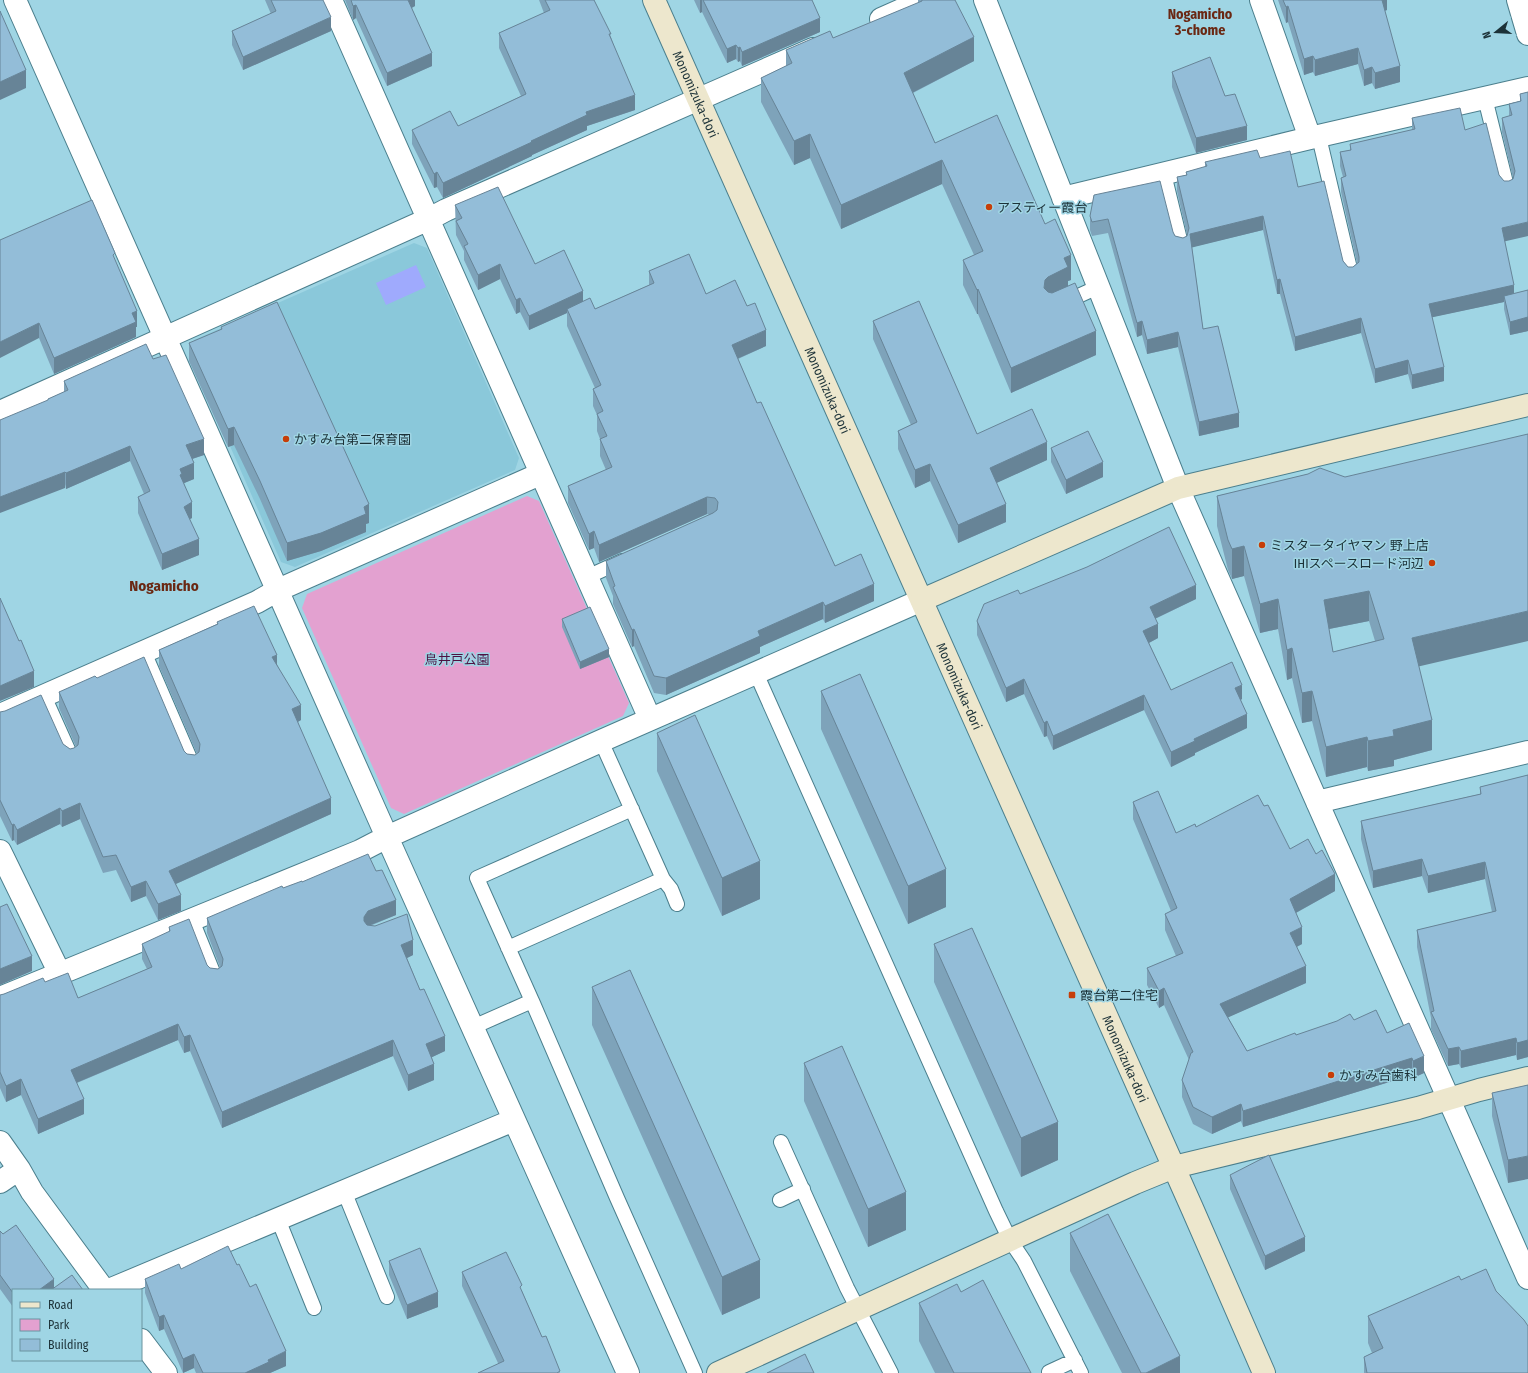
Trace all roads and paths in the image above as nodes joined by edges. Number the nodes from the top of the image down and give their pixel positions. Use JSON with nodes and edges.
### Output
{"nodes":[{"id":1,"x":15,"y":0,"type":"edge"},
{"id":2,"x":331,"y":0,"type":"edge"},
{"id":3,"x":654,"y":0,"type":"edge"},
{"id":4,"x":924,"y":0,"type":"edge"},
{"id":5,"x":985,"y":0,"type":"edge"},
{"id":6,"x":1261,"y":0,"type":"edge"},
{"id":7,"x":1518,"y":0,"type":"edge"},
{"id":8,"x":861,"y":28,"type":"edge"},
{"id":9,"x":1528,"y":34,"type":"edge"},
{"id":10,"x":832,"y":40,"type":"edge"},
{"id":11,"x":1528,"y":88,"type":"edge"},
{"id":12,"x":1485,"y":98,"type":"junction"},
{"id":13,"x":698,"y":100,"type":"junction"},
{"id":14,"x":1315,"y":137,"type":"junction"},
{"id":15,"x":1164,"y":174,"type":"junction"},
{"id":16,"x":1507,"y":187,"type":"edge"},
{"id":17,"x":1063,"y":198,"type":"junction"},
{"id":18,"x":429,"y":219,"type":"junction"},
{"id":19,"x":1181,"y":244,"type":"edge"},
{"id":20,"x":1351,"y":273,"type":"edge"},
{"id":21,"x":1098,"y":287,"type":"junction"},
{"id":22,"x":1052,"y":309,"type":"edge"},
{"id":23,"x":165,"y":337,"type":"junction"},
{"id":24,"x":1528,"y":405,"type":"edge"},
{"id":25,"x":0,"y":412,"type":"edge"},
{"id":26,"x":540,"y":474,"type":"junction"},
{"id":27,"x":1178,"y":488,"type":"junction"},
{"id":28,"x":637,"y":554,"type":"edge"},
{"id":29,"x":586,"y":578,"type":"junction"},
{"id":30,"x":278,"y":590,"type":"junction"},
{"id":31,"x":922,"y":600,"type":"junction"},
{"id":32,"x":144,"y":652,"type":"junction"},
{"id":33,"x":756,"y":673,"type":"junction"},
{"id":34,"x":44,"y":696,"type":"junction"},
{"id":35,"x":0,"y":715,"type":"edge"},
{"id":36,"x":650,"y":719,"type":"junction"},
{"id":37,"x":602,"y":741,"type":"junction"},
{"id":38,"x":1528,"y":752,"type":"edge"},
{"id":39,"x":71,"y":756,"type":"edge"},
{"id":40,"x":192,"y":763,"type":"edge"},
{"id":41,"x":1317,"y":802,"type":"junction"},
{"id":42,"x":632,"y":809,"type":"junction"},
{"id":43,"x":387,"y":837,"type":"junction"},
{"id":44,"x":0,"y":851,"type":"edge"},
{"id":45,"x":663,"y":879,"type":"junction"},
{"id":46,"x":677,"y":904,"type":"dead end"},
{"id":47,"x":192,"y":920,"type":"junction"},
{"id":48,"x":508,"y":948,"type":"junction"},
{"id":49,"x":60,"y":974,"type":"junction"},
{"id":50,"x":215,"y":977,"type":"edge"},
{"id":51,"x":0,"y":998,"type":"edge"},
{"id":52,"x":532,"y":1001,"type":"junction"},
{"id":53,"x":473,"y":1027,"type":"junction"},
{"id":54,"x":1528,"y":1078,"type":"edge"},
{"id":55,"x":1449,"y":1099,"type":"junction"},
{"id":56,"x":514,"y":1120,"type":"junction"},
{"id":57,"x":0,"y":1142,"type":"edge"},
{"id":58,"x":781,"y":1142,"type":"dead end"},
{"id":59,"x":1174,"y":1167,"type":"junction"},
{"id":60,"x":19,"y":1169,"type":"junction"},
{"id":61,"x":0,"y":1182,"type":"edge"},
{"id":62,"x":803,"y":1189,"type":"junction"},
{"id":63,"x":344,"y":1191,"type":"junction"},
{"id":64,"x":780,"y":1200,"type":"dead end"},
{"id":65,"x":278,"y":1220,"type":"junction"},
{"id":66,"x":1010,"y":1240,"type":"junction"},
{"id":67,"x":1528,"y":1278,"type":"edge"},
{"id":68,"x":103,"y":1289,"type":"edge"},
{"id":69,"x":111,"y":1289,"type":"edge"},
{"id":70,"x":387,"y":1297,"type":"dead end"},
{"id":71,"x":314,"y":1308,"type":"dead end"},
{"id":72,"x":858,"y":1308,"type":"junction"},
{"id":73,"x":142,"y":1341,"type":"edge"},
{"id":74,"x":1075,"y":1360,"type":"junction"},
{"id":75,"x":1049,"y":1372,"type":"edge"},
{"id":76,"x":166,"y":1373,"type":"edge"},
{"id":77,"x":628,"y":1373,"type":"edge"},
{"id":78,"x":695,"y":1373,"type":"edge"},
{"id":79,"x":718,"y":1373,"type":"edge"},
{"id":80,"x":891,"y":1373,"type":"edge"},
{"id":81,"x":1082,"y":1373,"type":"edge"},
{"id":82,"x":1264,"y":1373,"type":"edge"}],
"edges":[{"from":1,"to":23,"type":"street"},
{"from":2,"to":18,"type":"street"},
{"from":3,"to":13,"type":"street","name":"Monomizuka-dori"},
{"from":4,"to":8,"type":"street"},
{"from":5,"to":17,"type":"street"},
{"from":6,"to":14,"type":"street"},
{"from":7,"to":9,"type":"street"},
{"from":10,"to":13,"type":"street"},
{"from":11,"to":12,"type":"street"},
{"from":12,"to":14,"type":"street"},
{"from":12,"to":16,"type":"lane"},
{"from":13,"to":18,"type":"street"},
{"from":13,"to":31,"type":"street","name":"Monomizuka-dori"},
{"from":14,"to":15,"type":"street"},
{"from":14,"to":20,"type":"lane"},
{"from":15,"to":17,"type":"street"},
{"from":15,"to":19,"type":"lane"},
{"from":17,"to":21,"type":"street"},
{"from":18,"to":23,"type":"street"},
{"from":18,"to":26,"type":"street"},
{"from":21,"to":22,"type":"lane"},
{"from":21,"to":27,"type":"street"},
{"from":23,"to":25,"type":"street"},
{"from":23,"to":30,"type":"street"},
{"from":24,"to":27,"type":"street"},
{"from":26,"to":29,"type":"street"},
{"from":26,"to":30,"type":"street"},
{"from":27,"to":31,"type":"street"},
{"from":27,"to":41,"type":"street"},
{"from":28,"to":29,"type":"lane"},
{"from":29,"to":36,"type":"street"},
{"from":30,"to":32,"type":"street"},
{"from":30,"to":43,"type":"street"},
{"from":31,"to":33,"type":"street"},
{"from":31,"to":59,"type":"street","name":"Monomizuka-dori"},
{"from":32,"to":34,"type":"street"},
{"from":32,"to":40,"type":"lane"},
{"from":33,"to":36,"type":"street"},
{"from":33,"to":66,"type":"lane"},
{"from":34,"to":35,"type":"street"},
{"from":34,"to":39,"type":"lane"},
{"from":36,"to":37,"type":"street"},
{"from":37,"to":42,"type":"lane"},
{"from":37,"to":43,"type":"street"},
{"from":38,"to":41,"type":"street"},
{"from":41,"to":55,"type":"street"},
{"from":42,"to":45,"type":"lane"},
{"from":42,"to":48,"type":"lane"},
{"from":43,"to":47,"type":"street"},
{"from":43,"to":53,"type":"street"},
{"from":44,"to":49,"type":"street"},
{"from":45,"to":46,"type":"lane"},
{"from":45,"to":48,"type":"lane"},
{"from":47,"to":49,"type":"street"},
{"from":47,"to":50,"type":"lane"},
{"from":48,"to":52,"type":"lane"},
{"from":49,"to":51,"type":"street"},
{"from":52,"to":53,"type":"lane"},
{"from":52,"to":78,"type":"lane"},
{"from":53,"to":56,"type":"street"},
{"from":54,"to":55,"type":"street"},
{"from":55,"to":59,"type":"street"},
{"from":55,"to":67,"type":"street"},
{"from":56,"to":63,"type":"street"},
{"from":56,"to":77,"type":"street"},
{"from":57,"to":60,"type":"street"},
{"from":58,"to":62,"type":"lane"},
{"from":59,"to":66,"type":"street"},
{"from":59,"to":82,"type":"street","name":"Monomizuka-dori"},
{"from":60,"to":61,"type":"street"},
{"from":60,"to":68,"type":"street"},
{"from":62,"to":64,"type":"lane"},
{"from":62,"to":72,"type":"lane"},
{"from":63,"to":65,"type":"street"},
{"from":63,"to":70,"type":"lane"},
{"from":65,"to":69,"type":"street"},
{"from":65,"to":71,"type":"lane"},
{"from":66,"to":72,"type":"street"},
{"from":66,"to":74,"type":"lane"},
{"from":72,"to":79,"type":"street"},
{"from":72,"to":80,"type":"lane"},
{"from":73,"to":76,"type":"street"},
{"from":74,"to":75,"type":"lane"},
{"from":74,"to":81,"type":"lane"}]}
